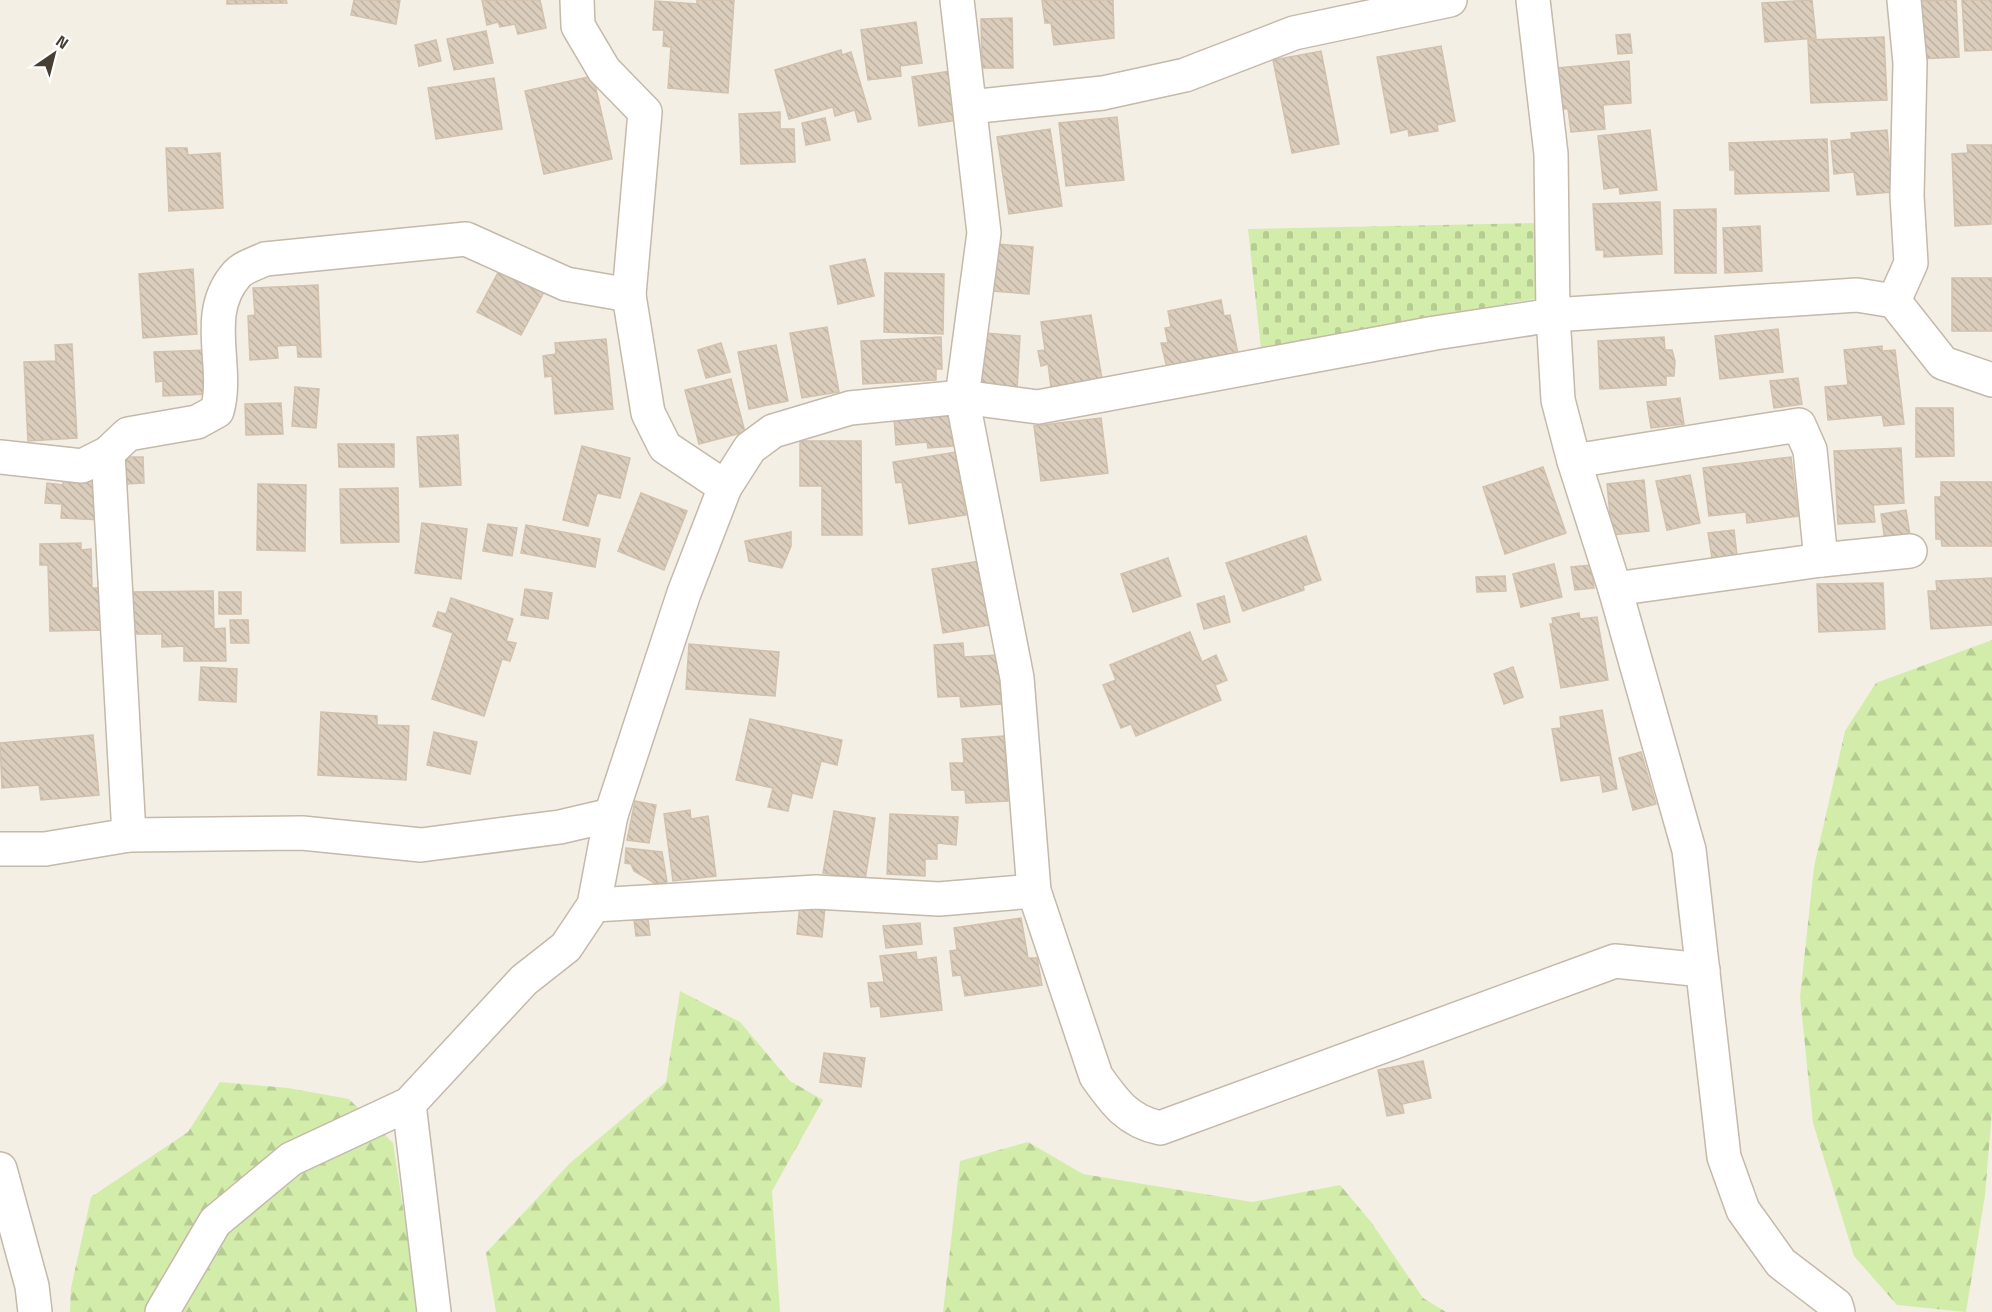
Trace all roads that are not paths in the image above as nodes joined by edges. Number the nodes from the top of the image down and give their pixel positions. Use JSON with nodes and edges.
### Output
{"nodes":[{"id":1,"x":577,"y":0,"type":"edge"},
{"id":2,"x":957,"y":0,"type":"edge"},
{"id":3,"x":1449,"y":0,"type":"edge"},
{"id":4,"x":1533,"y":0,"type":"edge"},
{"id":5,"x":1904,"y":0,"type":"edge"},
{"id":6,"x":970,"y":107,"type":"junction"},
{"id":7,"x":629,"y":295,"type":"junction"},
{"id":8,"x":1894,"y":301,"type":"junction"},
{"id":9,"x":1553,"y":315,"type":"junction"},
{"id":10,"x":1992,"y":380,"type":"edge"},
{"id":11,"x":962,"y":397,"type":"junction"},
{"id":12,"x":108,"y":453,"type":"junction"},
{"id":13,"x":0,"y":457,"type":"edge"},
{"id":14,"x":1574,"y":461,"type":"junction"},
{"id":15,"x":725,"y":487,"type":"junction"},
{"id":16,"x":1910,"y":551,"type":"dead end"},
{"id":17,"x":1821,"y":560,"type":"junction"},
{"id":18,"x":1615,"y":589,"type":"junction"},
{"id":19,"x":611,"y":815,"type":"junction"},
{"id":20,"x":129,"y":835,"type":"junction"},
{"id":21,"x":0,"y":849,"type":"edge"},
{"id":22,"x":1034,"y":891,"type":"junction"},
{"id":23,"x":594,"y":905,"type":"junction"},
{"id":24,"x":1703,"y":970,"type":"junction"},
{"id":25,"x":409,"y":1104,"type":"junction"},
{"id":26,"x":0,"y":1169,"type":"edge"},
{"id":27,"x":35,"y":1312,"type":"edge"},
{"id":28,"x":162,"y":1312,"type":"edge"},
{"id":29,"x":434,"y":1312,"type":"edge"},
{"id":30,"x":1838,"y":1312,"type":"edge"}],
"edges":[{"from":1,"to":7,"type":"street"},
{"from":2,"to":6,"type":"street"},
{"from":3,"to":6,"type":"street"},
{"from":4,"to":9,"type":"street"},
{"from":5,"to":8,"type":"street"},
{"from":6,"to":11,"type":"street"},
{"from":7,"to":12,"type":"street"},
{"from":7,"to":15,"type":"street"},
{"from":8,"to":9,"type":"street"},
{"from":8,"to":10,"type":"street"},
{"from":9,"to":11,"type":"street"},
{"from":9,"to":14,"type":"street"},
{"from":11,"to":15,"type":"street"},
{"from":11,"to":22,"type":"street"},
{"from":12,"to":13,"type":"street"},
{"from":12,"to":20,"type":"street"},
{"from":14,"to":17,"type":"street"},
{"from":14,"to":18,"type":"street"},
{"from":15,"to":19,"type":"street"},
{"from":16,"to":17,"type":"street"},
{"from":17,"to":18,"type":"street"},
{"from":18,"to":24,"type":"street"},
{"from":19,"to":20,"type":"street"},
{"from":19,"to":23,"type":"street"},
{"from":20,"to":21,"type":"street"},
{"from":22,"to":23,"type":"street"},
{"from":22,"to":24,"type":"street"},
{"from":23,"to":25,"type":"street"},
{"from":24,"to":30,"type":"street"},
{"from":25,"to":28,"type":"street"},
{"from":25,"to":29,"type":"street"},
{"from":26,"to":27,"type":"street"}]}
